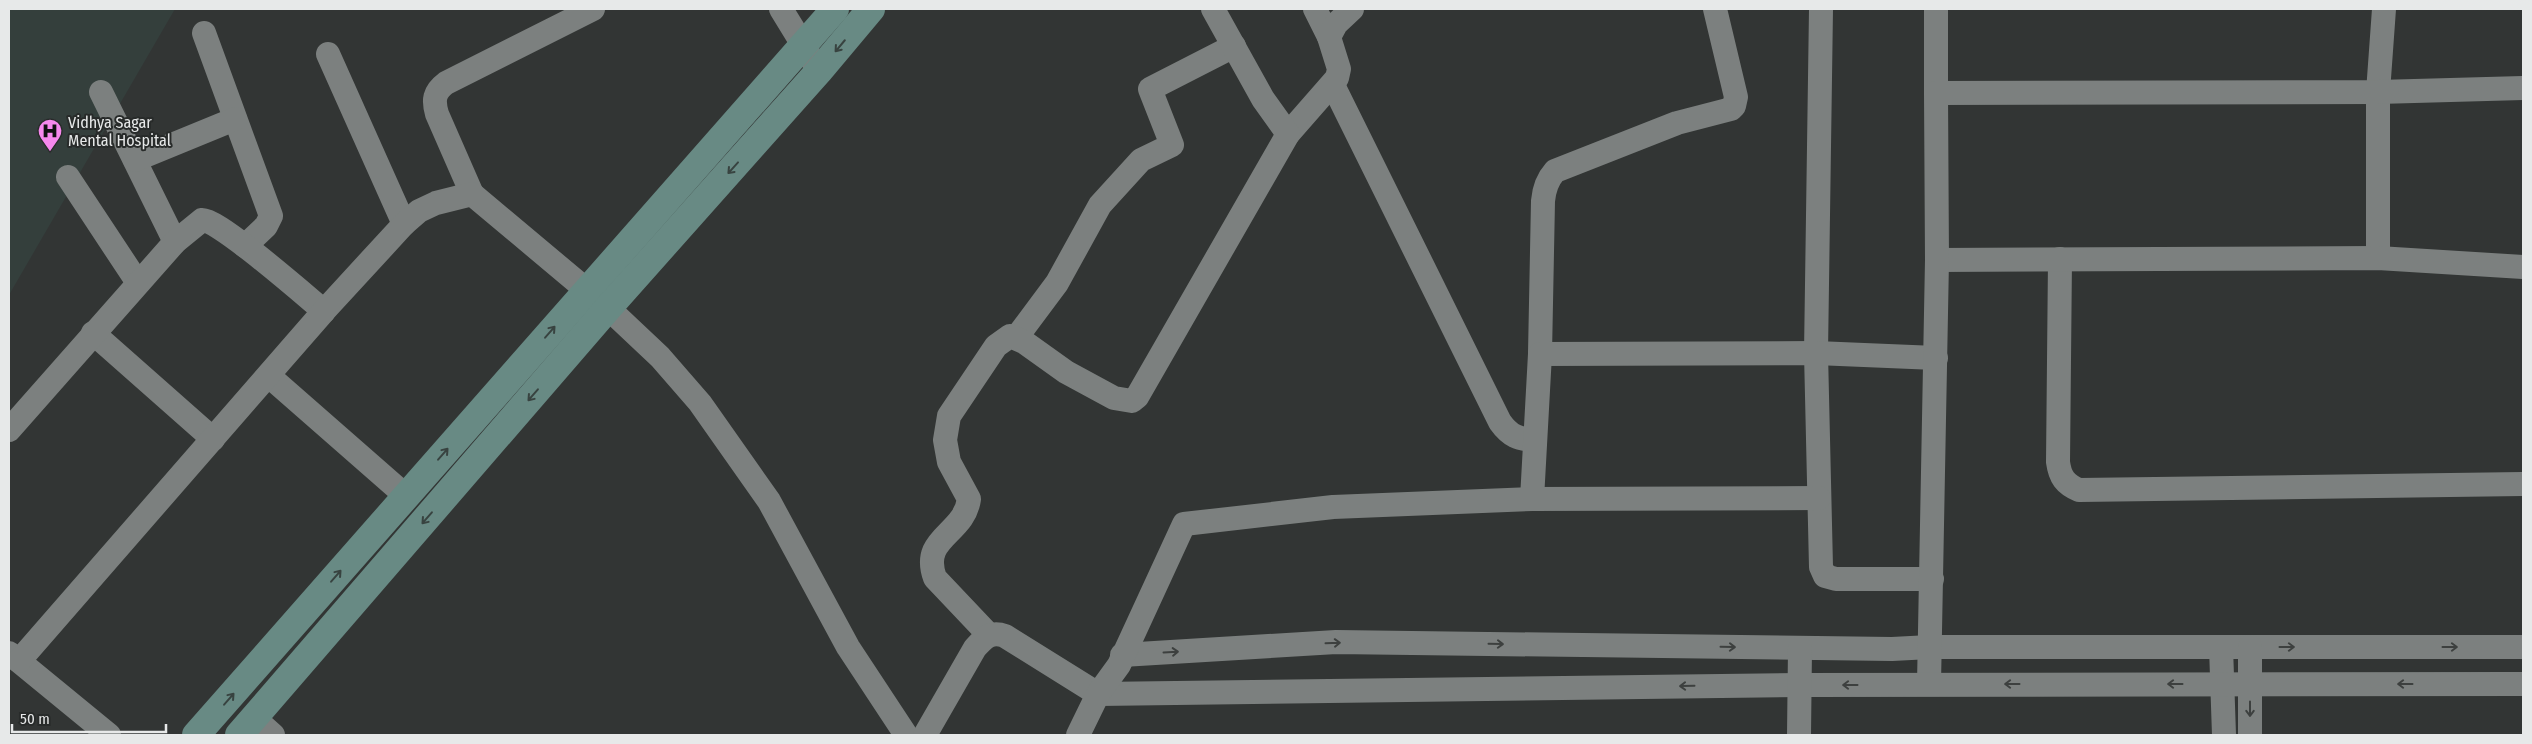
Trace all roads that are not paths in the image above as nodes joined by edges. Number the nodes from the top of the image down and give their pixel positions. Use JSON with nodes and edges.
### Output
{"nodes":[{"id":1,"x":593,"y":9,"type":"edge"},
{"id":2,"x":780,"y":9,"type":"edge"},
{"id":3,"x":835,"y":9,"type":"edge"},
{"id":4,"x":871,"y":9,"type":"edge"},
{"id":5,"x":1213,"y":9,"type":"edge"},
{"id":6,"x":1315,"y":9,"type":"edge"},
{"id":7,"x":1352,"y":9,"type":"edge"},
{"id":8,"x":1715,"y":9,"type":"edge"},
{"id":9,"x":1821,"y":9,"type":"edge"},
{"id":10,"x":1936,"y":9,"type":"edge"},
{"id":11,"x":2384,"y":9,"type":"edge"},
{"id":12,"x":204,"y":33,"type":"dead end"},
{"id":13,"x":1329,"y":37,"type":"junction"},
{"id":14,"x":803,"y":45,"type":"junction"},
{"id":15,"x":1234,"y":46,"type":"junction"},
{"id":16,"x":328,"y":54,"type":"dead end"},
{"id":17,"x":819,"y":71,"type":"junction"},
{"id":18,"x":1333,"y":85,"type":"junction"},
{"id":19,"x":2523,"y":88,"type":"edge"},
{"id":20,"x":101,"y":92,"type":"dead end"},
{"id":21,"x":2378,"y":92,"type":"junction"},
{"id":22,"x":1936,"y":93,"type":"junction"},
{"id":23,"x":235,"y":119,"type":"junction"},
{"id":24,"x":1288,"y":134,"type":"junction"},
{"id":25,"x":135,"y":160,"type":"junction"},
{"id":26,"x":68,"y":177,"type":"dead end"},
{"id":27,"x":472,"y":194,"type":"junction"},
{"id":28,"x":404,"y":224,"type":"junction"},
{"id":29,"x":175,"y":242,"type":"junction"},
{"id":30,"x":245,"y":246,"type":"junction"},
{"id":31,"x":2378,"y":258,"type":"junction"},
{"id":32,"x":2060,"y":259,"type":"junction"},
{"id":33,"x":1937,"y":260,"type":"junction"},
{"id":34,"x":2523,"y":267,"type":"edge"},
{"id":35,"x":138,"y":283,"type":"junction"},
{"id":36,"x":587,"y":290,"type":"junction"},
{"id":37,"x":608,"y":308,"type":"junction"},
{"id":38,"x":324,"y":311,"type":"junction"},
{"id":39,"x":93,"y":333,"type":"junction"},
{"id":40,"x":1016,"y":338,"type":"junction"},
{"id":41,"x":1816,"y":353,"type":"junction"},
{"id":42,"x":1540,"y":354,"type":"junction"},
{"id":43,"x":1936,"y":358,"type":"junction"},
{"id":44,"x":268,"y":376,"type":"junction"},
{"id":45,"x":9,"y":430,"type":"edge"},
{"id":46,"x":213,"y":439,"type":"junction"},
{"id":47,"x":1535,"y":440,"type":"junction"},
{"id":48,"x":2523,"y":484,"type":"edge"},
{"id":49,"x":406,"y":496,"type":"junction"},
{"id":50,"x":1819,"y":498,"type":"junction"},
{"id":51,"x":1532,"y":499,"type":"junction"},
{"id":52,"x":1932,"y":580,"type":"junction"},
{"id":53,"x":989,"y":635,"type":"junction"},
{"id":54,"x":1930,"y":647,"type":"junction"},
{"id":55,"x":2221,"y":647,"type":"junction"},
{"id":56,"x":2250,"y":647,"type":"junction"},
{"id":57,"x":2523,"y":647,"type":"edge"},
{"id":58,"x":1800,"y":648,"type":"junction"},
{"id":59,"x":1122,"y":655,"type":"junction"},
{"id":60,"x":14,"y":657,"type":"edge"},
{"id":61,"x":1929,"y":684,"type":"junction"},
{"id":62,"x":2223,"y":684,"type":"junction"},
{"id":63,"x":2250,"y":684,"type":"junction"},
{"id":64,"x":2523,"y":684,"type":"edge"},
{"id":65,"x":1800,"y":685,"type":"junction"},
{"id":66,"x":1098,"y":694,"type":"junction"},
{"id":67,"x":255,"y":729,"type":"edge"},
{"id":68,"x":109,"y":735,"type":"edge"},
{"id":69,"x":196,"y":735,"type":"edge"},
{"id":70,"x":906,"y":735,"type":"edge"},
{"id":71,"x":925,"y":735,"type":"edge"},
{"id":72,"x":1078,"y":735,"type":"edge"},
{"id":73,"x":1799,"y":735,"type":"edge"},
{"id":74,"x":2224,"y":735,"type":"edge"},
{"id":75,"x":2250,"y":735,"type":"edge"}],
"edges":[{"from":1,"to":27,"type":"street"},
{"from":2,"to":14,"type":"street"},
{"from":3,"to":14,"type":"street"},
{"from":4,"to":17,"type":"street","one_way":true},
{"from":5,"to":15,"type":"street"},
{"from":6,"to":13,"type":"street"},
{"from":7,"to":13,"type":"street"},
{"from":8,"to":42,"type":"street"},
{"from":9,"to":41,"type":"street"},
{"from":10,"to":22,"type":"street"},
{"from":11,"to":21,"type":"street"},
{"from":12,"to":23,"type":"street"},
{"from":13,"to":18,"type":"street"},
{"from":14,"to":17,"type":"street"},
{"from":14,"to":36,"type":"street"},
{"from":15,"to":24,"type":"street"},
{"from":15,"to":40,"type":"street"},
{"from":16,"to":28,"type":"street"},
{"from":17,"to":37,"type":"street","one_way":true},
{"from":18,"to":24,"type":"street"},
{"from":18,"to":47,"type":"street"},
{"from":19,"to":21,"type":"street"},
{"from":20,"to":25,"type":"street"},
{"from":21,"to":22,"type":"street"},
{"from":21,"to":31,"type":"street"},
{"from":22,"to":33,"type":"street"},
{"from":23,"to":25,"type":"street"},
{"from":23,"to":30,"type":"street"},
{"from":24,"to":40,"type":"street"},
{"from":25,"to":29,"type":"street"},
{"from":26,"to":35,"type":"street"},
{"from":27,"to":28,"type":"street"},
{"from":27,"to":36,"type":"street"},
{"from":28,"to":38,"type":"street"},
{"from":29,"to":30,"type":"street"},
{"from":29,"to":35,"type":"street"},
{"from":30,"to":38,"type":"street"},
{"from":31,"to":32,"type":"street"},
{"from":31,"to":34,"type":"street"},
{"from":32,"to":33,"type":"street"},
{"from":32,"to":48,"type":"street"},
{"from":33,"to":43,"type":"street"},
{"from":35,"to":39,"type":"street"},
{"from":36,"to":37,"type":"street"},
{"from":49,"to":36,"type":"street","one_way":true},
{"from":37,"to":67,"type":"street","one_way":true},
{"from":37,"to":70,"type":"street"},
{"from":38,"to":44,"type":"street"},
{"from":39,"to":45,"type":"street"},
{"from":39,"to":46,"type":"street"},
{"from":40,"to":53,"type":"street"},
{"from":41,"to":42,"type":"street"},
{"from":41,"to":43,"type":"street"},
{"from":41,"to":50,"type":"street"},
{"from":42,"to":47,"type":"street"},
{"from":43,"to":52,"type":"street"},
{"from":44,"to":46,"type":"street"},
{"from":44,"to":49,"type":"street"},
{"from":46,"to":60,"type":"street"},
{"from":47,"to":51,"type":"street"},
{"from":69,"to":49,"type":"street","one_way":true},
{"from":50,"to":51,"type":"street"},
{"from":50,"to":52,"type":"street"},
{"from":51,"to":59,"type":"street"},
{"from":52,"to":54,"type":"street"},
{"from":53,"to":66,"type":"street"},
{"from":53,"to":71,"type":"street"},
{"from":54,"to":55,"type":"street"},
{"from":54,"to":58,"type":"street"},
{"from":54,"to":61,"type":"street"},
{"from":55,"to":56,"type":"street"},
{"from":55,"to":62,"type":"street"},
{"from":56,"to":57,"type":"street","one_way":true},
{"from":56,"to":63,"type":"street"},
{"from":59,"to":58,"type":"street","one_way":true},
{"from":58,"to":65,"type":"street"},
{"from":59,"to":66,"type":"street"},
{"from":60,"to":68,"type":"street"},
{"from":62,"to":61,"type":"street","one_way":true},
{"from":61,"to":65,"type":"street","one_way":true},
{"from":62,"to":63,"type":"street"},
{"from":62,"to":74,"type":"street"},
{"from":64,"to":63,"type":"street","one_way":true},
{"from":63,"to":75,"type":"street","one_way":true},
{"from":65,"to":66,"type":"street","one_way":true},
{"from":65,"to":73,"type":"street"},
{"from":66,"to":72,"type":"street"}]}
